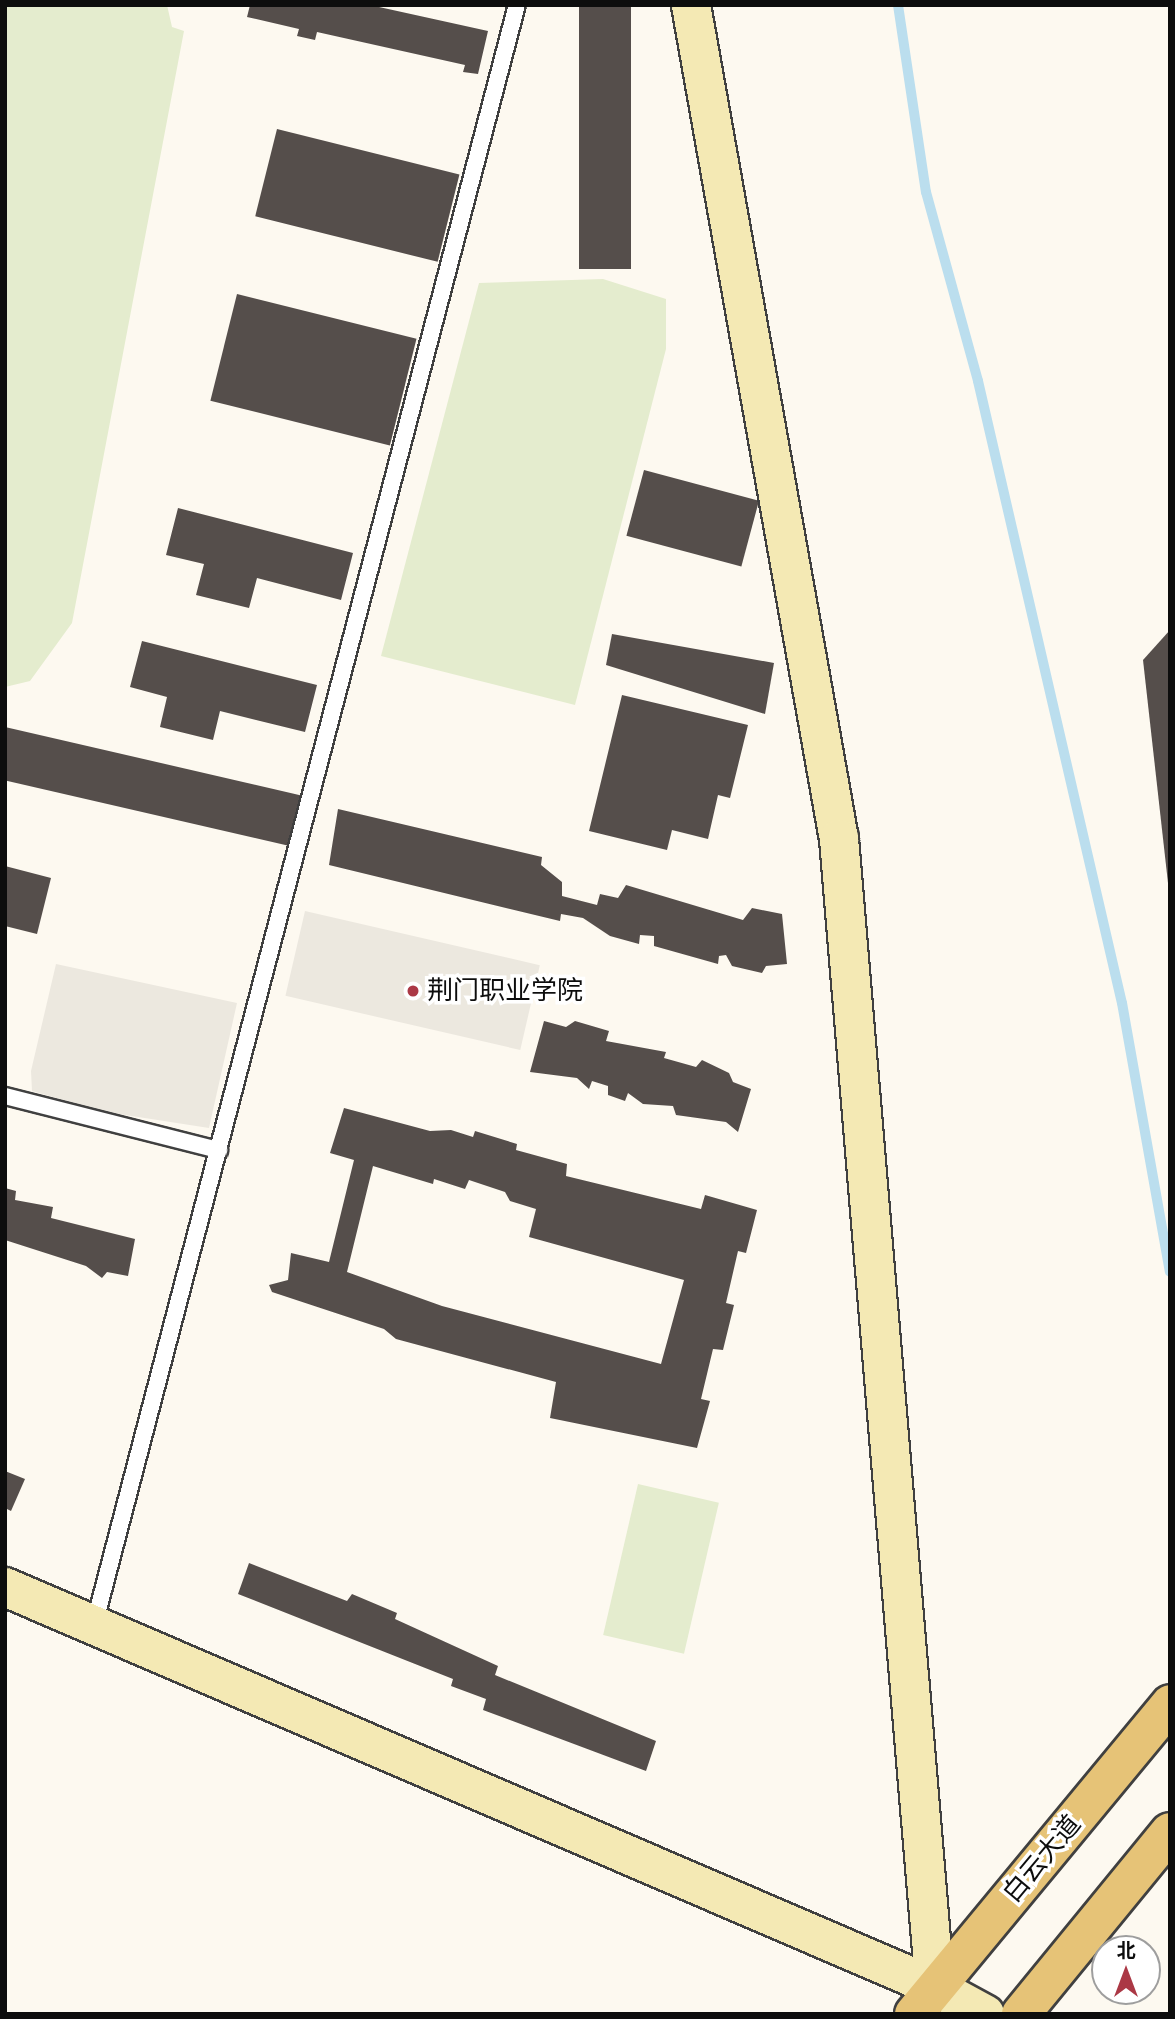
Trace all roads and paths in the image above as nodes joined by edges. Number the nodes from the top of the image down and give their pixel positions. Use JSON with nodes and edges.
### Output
{"nodes":[{"id":1,"x":517,"y":5,"type":"edge"},
{"id":2,"x":691,"y":5,"type":"edge"},
{"id":3,"x":5,"y":1096,"type":"edge"},
{"id":4,"x":219,"y":1150,"type":"junction"},
{"id":5,"x":5,"y":1587,"type":"edge"},
{"id":6,"x":94,"y":1625,"type":"junction"},
{"id":7,"x":1170,"y":1704,"type":"edge"},
{"id":8,"x":1170,"y":1832,"type":"edge"},
{"id":9,"x":925,"y":2001,"type":"edge"},
{"id":10,"x":985,"y":2014,"type":"edge"},
{"id":11,"x":1021,"y":2014,"type":"edge"}],
"edges":[{"from":1,"to":4,"type":"lane"},
{"from":2,"to":9,"type":"street"},
{"from":3,"to":4,"type":"lane"},
{"from":4,"to":6,"type":"lane"},
{"from":5,"to":6,"type":"street"},
{"from":6,"to":9,"type":"street"},
{"from":7,"to":9,"type":"main road","name":"白云大道"},
{"from":8,"to":11,"type":"main road"},
{"from":9,"to":10,"type":"street"}]}
